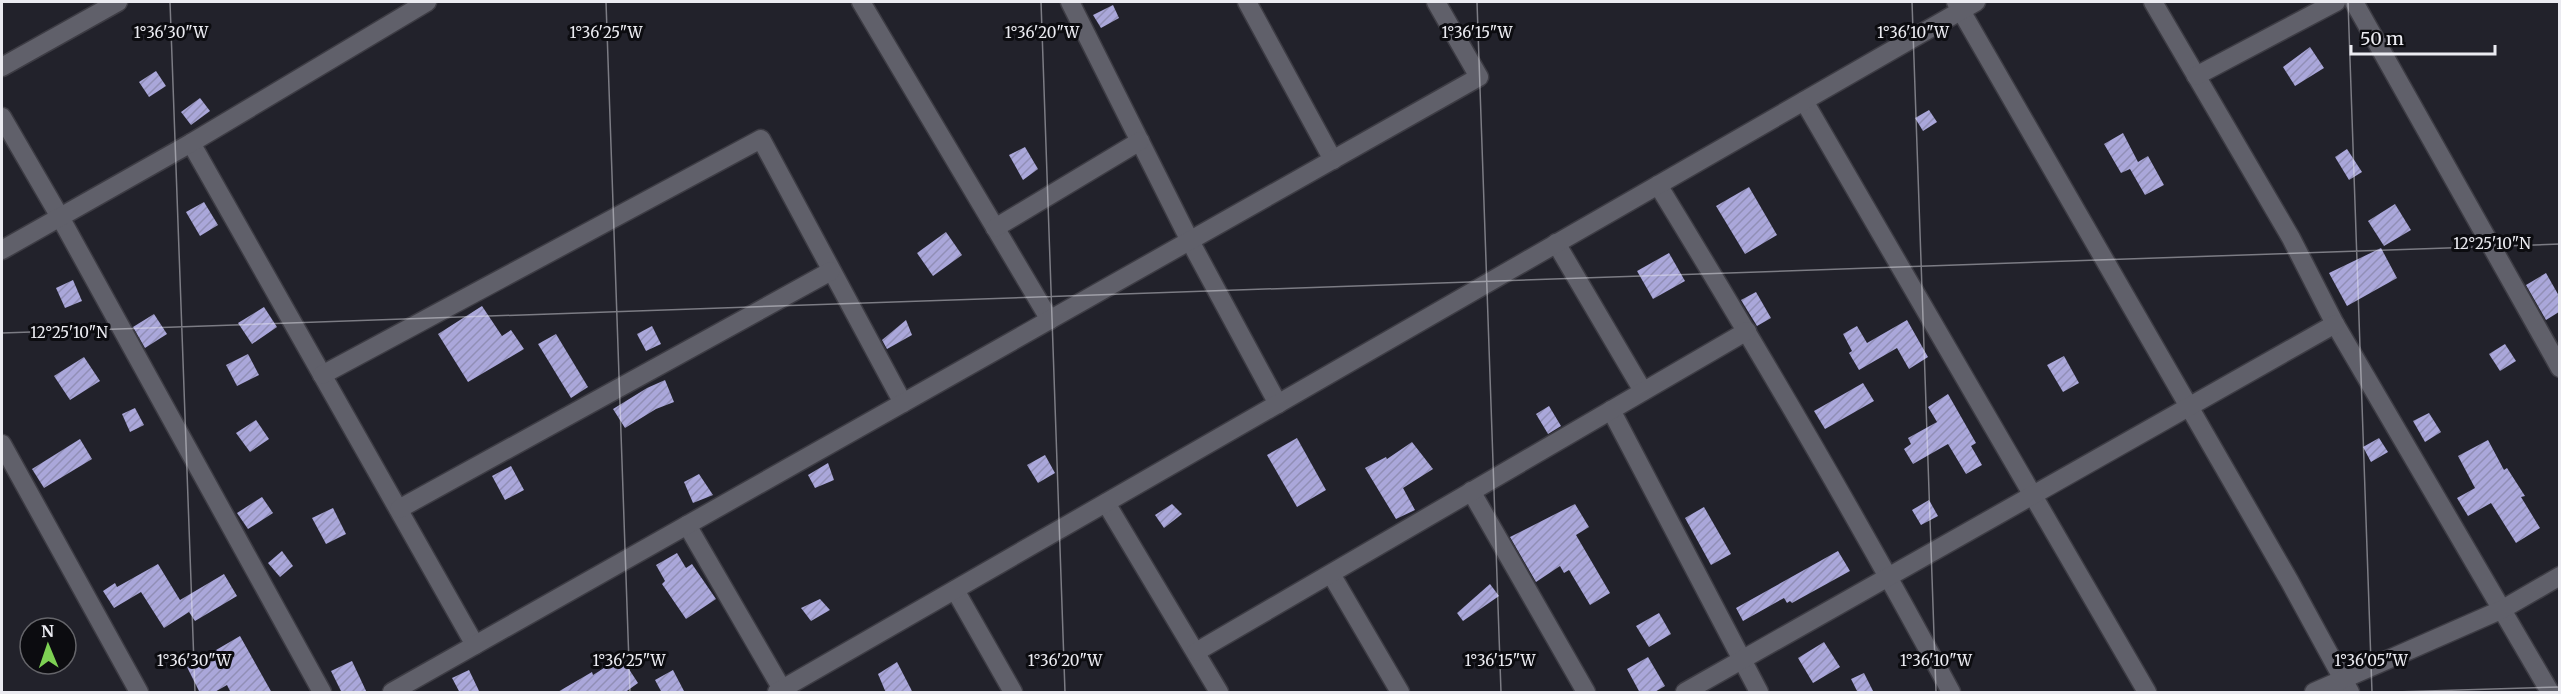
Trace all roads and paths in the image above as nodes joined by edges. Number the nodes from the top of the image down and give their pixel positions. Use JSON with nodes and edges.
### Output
{"nodes":[{"id":1,"x":118,"y":2,"type":"edge"},
{"id":2,"x":427,"y":2,"type":"edge"},
{"id":3,"x":861,"y":2,"type":"edge"},
{"id":4,"x":1070,"y":2,"type":"edge"},
{"id":5,"x":1247,"y":2,"type":"edge"},
{"id":6,"x":1436,"y":2,"type":"edge"},
{"id":7,"x":2153,"y":2,"type":"edge"},
{"id":8,"x":2336,"y":2,"type":"edge"},
{"id":9,"x":2354,"y":2,"type":"edge"},
{"id":10,"x":1964,"y":4,"type":"edge"},
{"id":11,"x":399,"y":8,"type":"edge"},
{"id":12,"x":2,"y":67,"type":"edge"},
{"id":13,"x":2196,"y":76,"type":"junction"},
{"id":14,"x":1804,"y":101,"type":"junction"},
{"id":15,"x":2,"y":117,"type":"edge"},
{"id":16,"x":1140,"y":141,"type":"junction"},
{"id":17,"x":191,"y":143,"type":"junction"},
{"id":18,"x":1333,"y":160,"type":"junction"},
{"id":19,"x":1658,"y":185,"type":"junction"},
{"id":20,"x":60,"y":217,"type":"junction"},
{"id":21,"x":994,"y":228,"type":"junction"},
{"id":22,"x":1190,"y":241,"type":"junction"},
{"id":23,"x":1556,"y":243,"type":"junction"},
{"id":24,"x":2,"y":250,"type":"edge"},
{"id":25,"x":831,"y":271,"type":"junction"},
{"id":26,"x":1050,"y":320,"type":"junction"},
{"id":27,"x":2335,"y":324,"type":"junction"},
{"id":28,"x":1747,"y":331,"type":"junction"},
{"id":29,"x":2559,"y":368,"type":"edge"},
{"id":30,"x":322,"y":375,"type":"junction"},
{"id":31,"x":1643,"y":391,"type":"junction"},
{"id":32,"x":903,"y":403,"type":"junction"},
{"id":33,"x":1278,"y":404,"type":"junction"},
{"id":34,"x":2188,"y":405,"type":"junction"},
{"id":35,"x":1611,"y":410,"type":"junction"},
{"id":36,"x":2,"y":444,"type":"edge"},
{"id":37,"x":1471,"y":491,"type":"junction"},
{"id":38,"x":2031,"y":495,"type":"junction"},
{"id":39,"x":1106,"y":502,"type":"junction"},
{"id":40,"x":399,"y":509,"type":"junction"},
{"id":41,"x":687,"y":525,"type":"junction"},
{"id":42,"x":1330,"y":573,"type":"junction"},
{"id":43,"x":1889,"y":576,"type":"junction"},
{"id":44,"x":2559,"y":576,"type":"edge"},
{"id":45,"x":955,"y":590,"type":"junction"},
{"id":46,"x":2502,"y":609,"type":"junction"},
{"id":47,"x":475,"y":645,"type":"junction"},
{"id":48,"x":1196,"y":652,"type":"junction"},
{"id":49,"x":1742,"y":660,"type":"junction"},
{"id":50,"x":2346,"y":686,"type":"edge"},
{"id":51,"x":780,"y":691,"type":"edge"},
{"id":52,"x":140,"y":693,"type":"edge"},
{"id":53,"x":322,"y":693,"type":"edge"},
{"id":54,"x":392,"y":693,"type":"edge"},
{"id":55,"x":1013,"y":693,"type":"edge"},
{"id":56,"x":1219,"y":693,"type":"edge"},
{"id":57,"x":1400,"y":693,"type":"edge"},
{"id":58,"x":1586,"y":693,"type":"edge"},
{"id":59,"x":1685,"y":693,"type":"edge"},
{"id":60,"x":1759,"y":693,"type":"edge"},
{"id":61,"x":1951,"y":693,"type":"edge"},
{"id":62,"x":2147,"y":693,"type":"edge"},
{"id":63,"x":2314,"y":693,"type":"edge"},
{"id":64,"x":2550,"y":693,"type":"edge"}],
"edges":[{"from":1,"to":12,"type":"street"},
{"from":2,"to":11,"type":"street"},
{"from":3,"to":21,"type":"street"},
{"from":4,"to":16,"type":"street"},
{"from":5,"to":18,"type":"street"},
{"from":6,"to":18,"type":"street"},
{"from":7,"to":13,"type":"street"},
{"from":8,"to":13,"type":"street"},
{"from":9,"to":29,"type":"street"},
{"from":10,"to":14,"type":"street"},
{"from":10,"to":34,"type":"street"},
{"from":11,"to":17,"type":"street"},
{"from":13,"to":27,"type":"street"},
{"from":14,"to":19,"type":"street"},
{"from":14,"to":38,"type":"street"},
{"from":15,"to":20,"type":"street"},
{"from":16,"to":21,"type":"street"},
{"from":16,"to":22,"type":"street"},
{"from":17,"to":20,"type":"street"},
{"from":17,"to":30,"type":"street"},
{"from":18,"to":22,"type":"street"},
{"from":19,"to":23,"type":"street"},
{"from":19,"to":28,"type":"street"},
{"from":20,"to":24,"type":"street"},
{"from":20,"to":53,"type":"street"},
{"from":21,"to":26,"type":"street"},
{"from":22,"to":26,"type":"street"},
{"from":22,"to":33,"type":"street"},
{"from":23,"to":31,"type":"street"},
{"from":23,"to":33,"type":"street"},
{"from":25,"to":30,"type":"street"},
{"from":25,"to":32,"type":"street"},
{"from":25,"to":40,"type":"street"},
{"from":26,"to":32,"type":"street"},
{"from":27,"to":34,"type":"street"},
{"from":27,"to":46,"type":"street"},
{"from":28,"to":31,"type":"street"},
{"from":28,"to":43,"type":"street"},
{"from":30,"to":40,"type":"street"},
{"from":31,"to":35,"type":"street"},
{"from":32,"to":41,"type":"street"},
{"from":33,"to":39,"type":"street"},
{"from":34,"to":38,"type":"street"},
{"from":34,"to":50,"type":"street"},
{"from":35,"to":37,"type":"street"},
{"from":35,"to":49,"type":"street"},
{"from":36,"to":52,"type":"street"},
{"from":37,"to":42,"type":"street"},
{"from":37,"to":58,"type":"street"},
{"from":38,"to":43,"type":"street"},
{"from":38,"to":62,"type":"street"},
{"from":39,"to":45,"type":"street"},
{"from":39,"to":48,"type":"street"},
{"from":40,"to":47,"type":"street"},
{"from":41,"to":47,"type":"street"},
{"from":41,"to":51,"type":"street"},
{"from":42,"to":48,"type":"street"},
{"from":42,"to":57,"type":"street"},
{"from":43,"to":49,"type":"street"},
{"from":43,"to":61,"type":"street"},
{"from":44,"to":46,"type":"street"},
{"from":45,"to":51,"type":"street"},
{"from":45,"to":55,"type":"street"},
{"from":46,"to":50,"type":"street"},
{"from":46,"to":64,"type":"street"},
{"from":47,"to":54,"type":"street"},
{"from":48,"to":56,"type":"street"},
{"from":49,"to":59,"type":"street"},
{"from":49,"to":60,"type":"street"},
{"from":50,"to":63,"type":"street"}]}
